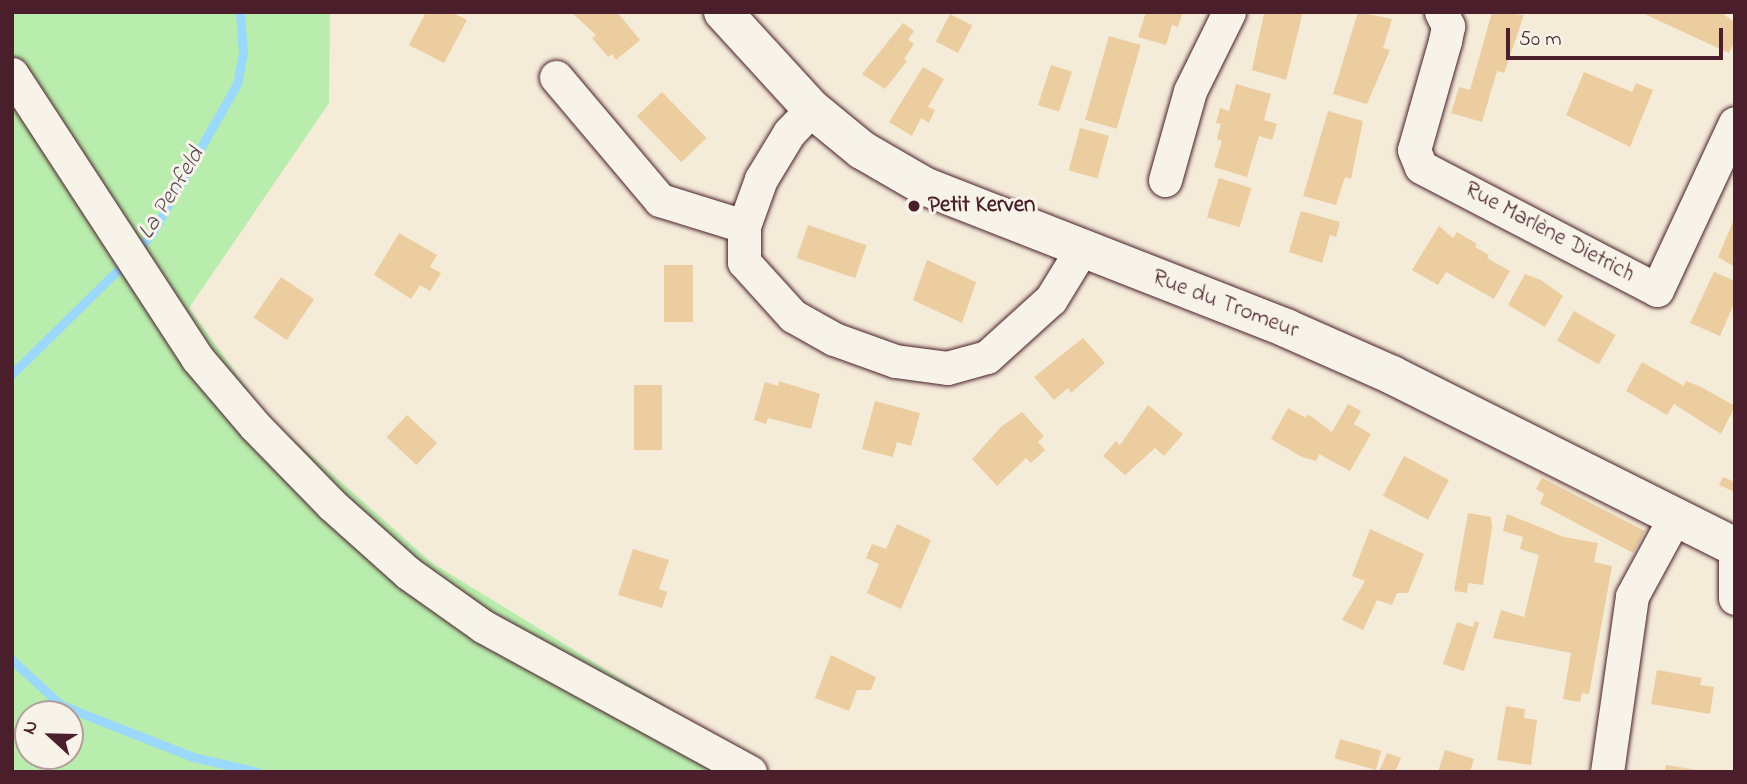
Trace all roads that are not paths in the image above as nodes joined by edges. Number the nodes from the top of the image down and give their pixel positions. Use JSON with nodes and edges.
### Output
{"nodes":[{"id":1,"x":723,"y":12,"type":"edge"},
{"id":2,"x":742,"y":12,"type":"edge"},
{"id":3,"x":1229,"y":12,"type":"edge"},
{"id":4,"x":1441,"y":12,"type":"edge"},
{"id":5,"x":12,"y":74,"type":"edge"},
{"id":6,"x":556,"y":77,"type":"dead end"},
{"id":7,"x":800,"y":95,"type":"junction"},
{"id":8,"x":1735,"y":123,"type":"edge"},
{"id":9,"x":1165,"y":180,"type":"dead end"},
{"id":10,"x":744,"y":226,"type":"junction"},
{"id":11,"x":1082,"y":250,"type":"junction"},
{"id":12,"x":1676,"y":515,"type":"junction"},
{"id":13,"x":1735,"y":533,"type":"edge"},
{"id":14,"x":1735,"y":547,"type":"edge"},
{"id":15,"x":1735,"y":561,"type":"edge"},
{"id":16,"x":1735,"y":598,"type":"edge"},
{"id":17,"x":750,"y":772,"type":"edge"},
{"id":18,"x":1607,"y":772,"type":"edge"}],
"edges":[{"from":1,"to":7,"type":"main road","name":"Rue du Tromeur"},
{"from":2,"to":7,"type":"main road","name":"Rue du Tromeur"},
{"from":3,"to":9,"type":"street"},
{"from":4,"to":8,"type":"street","name":"Rue Marlène Dietrich"},
{"from":5,"to":17,"type":"street"},
{"from":6,"to":10,"type":"street"},
{"from":7,"to":10,"type":"street"},
{"from":7,"to":11,"type":"main road","name":"Rue du Tromeur"},
{"from":10,"to":11,"type":"street"},
{"from":11,"to":12,"type":"main road","name":"Rue du Tromeur"},
{"from":12,"to":13,"type":"main road","name":"Rue du Tromeur"},
{"from":12,"to":14,"type":"main road","name":"Rue du Tromeur"},
{"from":12,"to":18,"type":"street"},
{"from":15,"to":16,"type":"street"}]}
